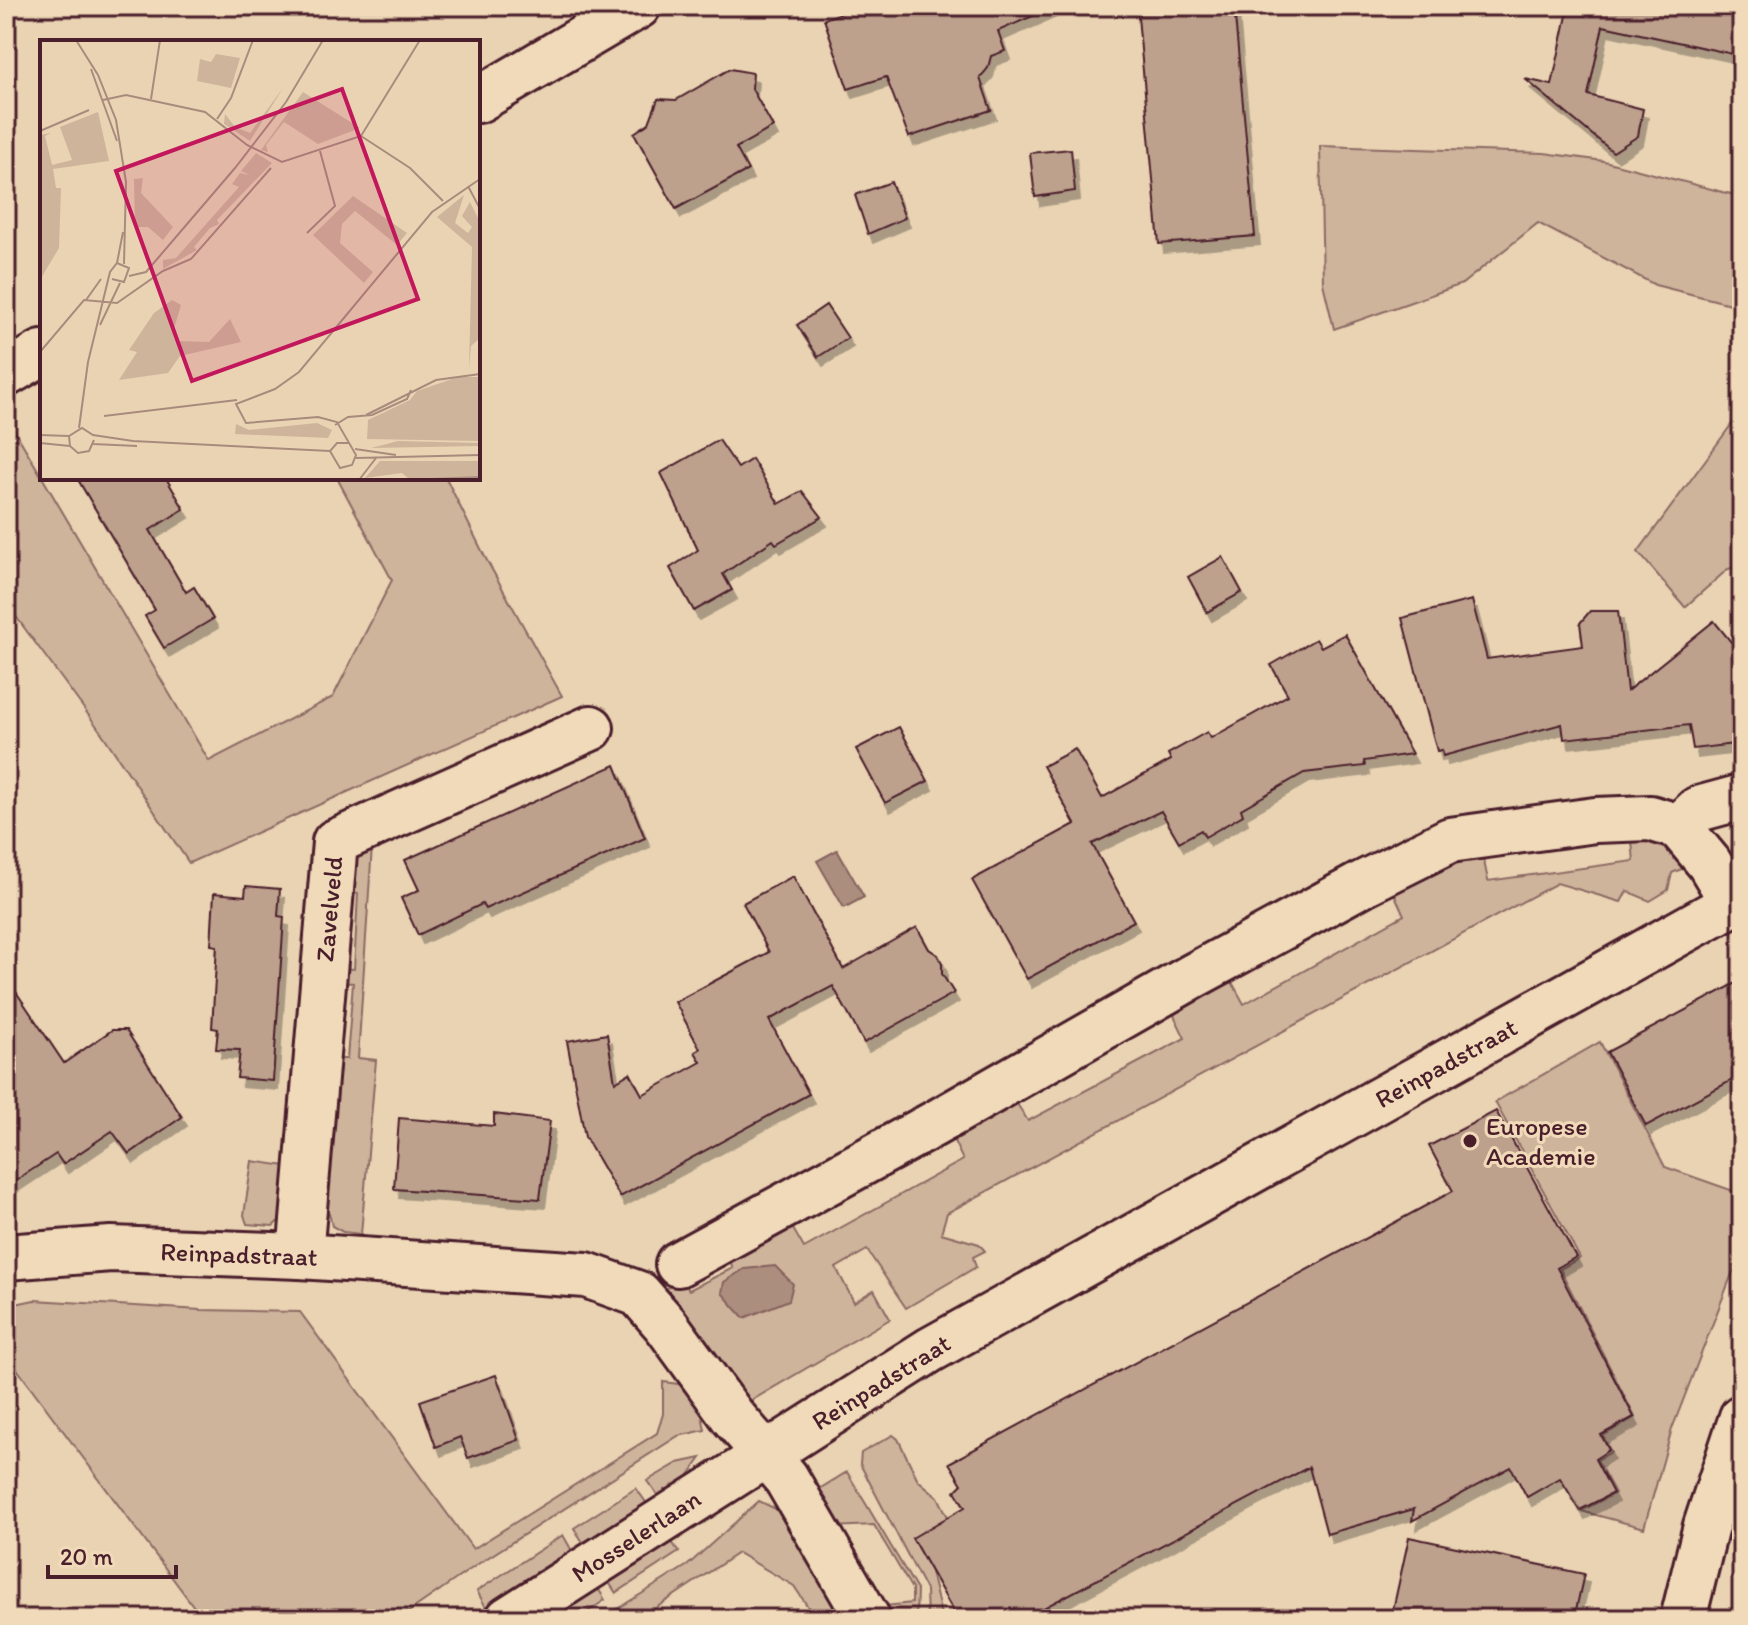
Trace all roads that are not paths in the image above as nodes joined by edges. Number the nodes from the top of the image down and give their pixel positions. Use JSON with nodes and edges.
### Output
{"nodes":[{"id":1,"x":638,"y":6,"type":"edge"},
{"id":2,"x":480,"y":99,"type":"edge"},
{"id":3,"x":40,"y":354,"type":"edge"},
{"id":4,"x":6,"y":374,"type":"edge"},
{"id":5,"x":591,"y":728,"type":"dead end"},
{"id":6,"x":1742,"y":797,"type":"edge"},
{"id":7,"x":1679,"y":827,"type":"junction"},
{"id":8,"x":1738,"y":900,"type":"edge"},
{"id":9,"x":300,"y":1256,"type":"junction"},
{"id":10,"x":6,"y":1257,"type":"edge"},
{"id":11,"x":678,"y":1264,"type":"dead end"},
{"id":12,"x":1742,"y":1417,"type":"edge"},
{"id":13,"x":765,"y":1453,"type":"junction"},
{"id":14,"x":508,"y":1619,"type":"edge"},
{"id":15,"x":868,"y":1619,"type":"edge"},
{"id":16,"x":1683,"y":1619,"type":"edge"}],
"edges":[{"from":1,"to":2,"type":"street"},
{"from":3,"to":4,"type":"street"},
{"from":5,"to":9,"type":"street","name":"Zavelveld"},
{"from":6,"to":7,"type":"street"},
{"from":7,"to":8,"type":"street","name":"Reinpadstraat"},
{"from":7,"to":11,"type":"street"},
{"from":8,"to":13,"type":"street","name":"Reinpadstraat"},
{"from":9,"to":10,"type":"street","name":"Reinpadstraat"},
{"from":9,"to":13,"type":"street","name":"Reinpadstraat"},
{"from":12,"to":16,"type":"street"},
{"from":13,"to":14,"type":"street","name":"Mosselerlaan"},
{"from":13,"to":15,"type":"street"}]}
